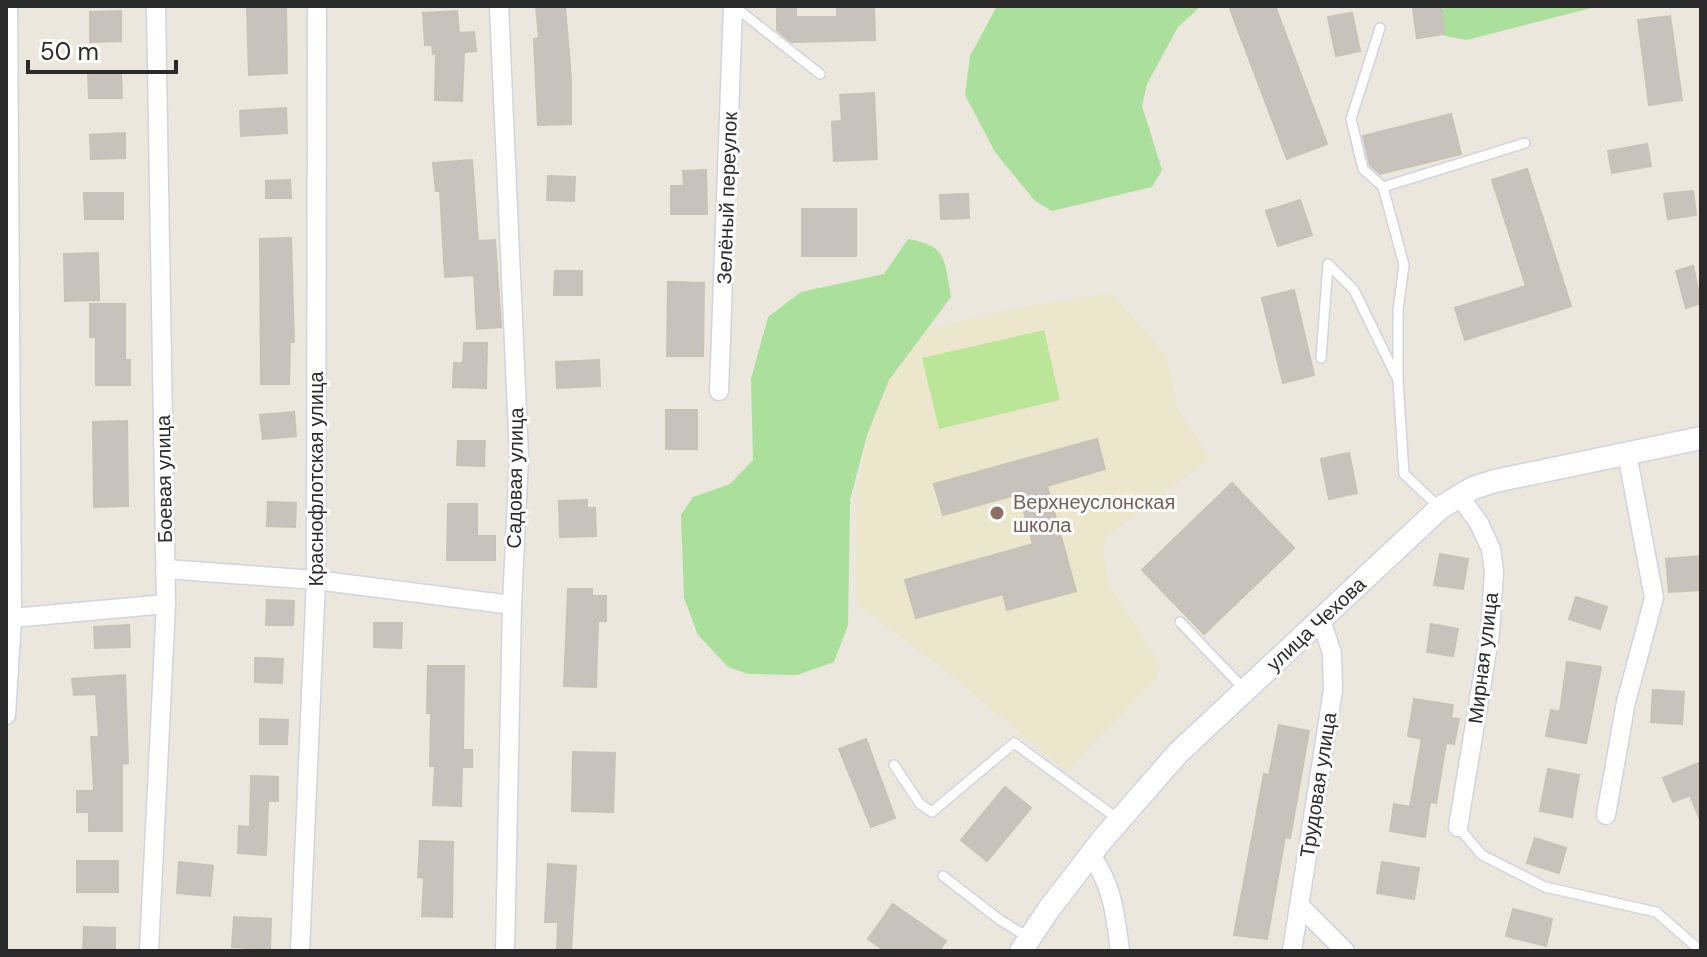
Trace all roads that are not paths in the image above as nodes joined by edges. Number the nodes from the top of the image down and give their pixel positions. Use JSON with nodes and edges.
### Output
{"nodes":[{"id":1,"x":8,"y":6,"type":"edge"},
{"id":2,"x":156,"y":6,"type":"edge"},
{"id":3,"x":317,"y":6,"type":"edge"},
{"id":4,"x":499,"y":6,"type":"edge"},
{"id":5,"x":734,"y":7,"type":"edge"},
{"id":6,"x":1380,"y":28,"type":"dead end"},
{"id":7,"x":820,"y":74,"type":"dead end"},
{"id":8,"x":1525,"y":143,"type":"dead end"},
{"id":9,"x":1383,"y":187,"type":"junction"},
{"id":10,"x":1321,"y":358,"type":"dead end"},
{"id":11,"x":1398,"y":381,"type":"junction"},
{"id":12,"x":719,"y":391,"type":"dead end"},
{"id":13,"x":1701,"y":438,"type":"edge"},
{"id":14,"x":1627,"y":453,"type":"junction"},
{"id":15,"x":1450,"y":502,"type":"junction"},
{"id":16,"x":165,"y":569,"type":"junction"},
{"id":17,"x":316,"y":580,"type":"junction"},
{"id":18,"x":166,"y":604,"type":"junction"},
{"id":19,"x":512,"y":605,"type":"junction"},
{"id":20,"x":12,"y":618,"type":"junction"},
{"id":21,"x":1321,"y":620,"type":"junction"},
{"id":22,"x":1180,"y":622,"type":"dead end"},
{"id":23,"x":1246,"y":690,"type":"junction"},
{"id":24,"x":6,"y":715,"type":"edge"},
{"id":25,"x":894,"y":765,"type":"dead end"},
{"id":26,"x":1606,"y":815,"type":"dead end"},
{"id":27,"x":1119,"y":820,"type":"junction"},
{"id":28,"x":1458,"y":827,"type":"joint"},
{"id":29,"x":1091,"y":855,"type":"junction"},
{"id":30,"x":943,"y":876,"type":"dead end"},
{"id":31,"x":1300,"y":906,"type":"junction"},
{"id":32,"x":1026,"y":945,"type":"edge"},
{"id":33,"x":149,"y":951,"type":"edge"},
{"id":34,"x":300,"y":951,"type":"edge"},
{"id":35,"x":505,"y":951,"type":"edge"},
{"id":36,"x":1120,"y":951,"type":"edge"},
{"id":37,"x":1292,"y":951,"type":"edge"},
{"id":38,"x":1345,"y":951,"type":"edge"},
{"id":39,"x":1701,"y":951,"type":"edge"}],
"edges":[{"from":1,"to":20,"type":"street"},
{"from":2,"to":16,"type":"street","name":"Боевая улица"},
{"from":3,"to":17,"type":"street","name":"Краснофлотская улица"},
{"from":4,"to":19,"type":"street","name":"Садовая улица"},
{"from":5,"to":7,"type":"lane"},
{"from":5,"to":12,"type":"street","name":"Зелёный переулок"},
{"from":6,"to":9,"type":"lane"},
{"from":8,"to":9,"type":"lane"},
{"from":9,"to":11,"type":"lane"},
{"from":10,"to":11,"type":"lane"},
{"from":11,"to":15,"type":"lane"},
{"from":13,"to":14,"type":"street","name":"улица Чехова"},
{"from":14,"to":15,"type":"street","name":"улица Чехова"},
{"from":14,"to":26,"type":"street"},
{"from":15,"to":21,"type":"street","name":"улица Чехова"},
{"from":15,"to":28,"type":"street","name":"Мирная улица"},
{"from":16,"to":17,"type":"street"},
{"from":16,"to":18,"type":"street","name":"Боевая улица"},
{"from":17,"to":19,"type":"street"},
{"from":17,"to":34,"type":"street","name":"Краснофлотская улица"},
{"from":18,"to":20,"type":"street"},
{"from":18,"to":33,"type":"street","name":"Боевая улица"},
{"from":19,"to":35,"type":"street","name":"Садовая улица"},
{"from":20,"to":24,"type":"street"},
{"from":21,"to":23,"type":"street","name":"улица Чехова"},
{"from":21,"to":31,"type":"street","name":"Трудовая улица"},
{"from":22,"to":23,"type":"lane"},
{"from":23,"to":27,"type":"street","name":"улица Чехова"},
{"from":25,"to":27,"type":"lane"},
{"from":27,"to":29,"type":"street","name":"улица Чехова"},
{"from":28,"to":39,"type":"lane"},
{"from":29,"to":32,"type":"street","name":"улица Чехова"},
{"from":29,"to":36,"type":"street"},
{"from":30,"to":32,"type":"lane"},
{"from":31,"to":37,"type":"street","name":"Трудовая улица"},
{"from":31,"to":38,"type":"street"}]}
